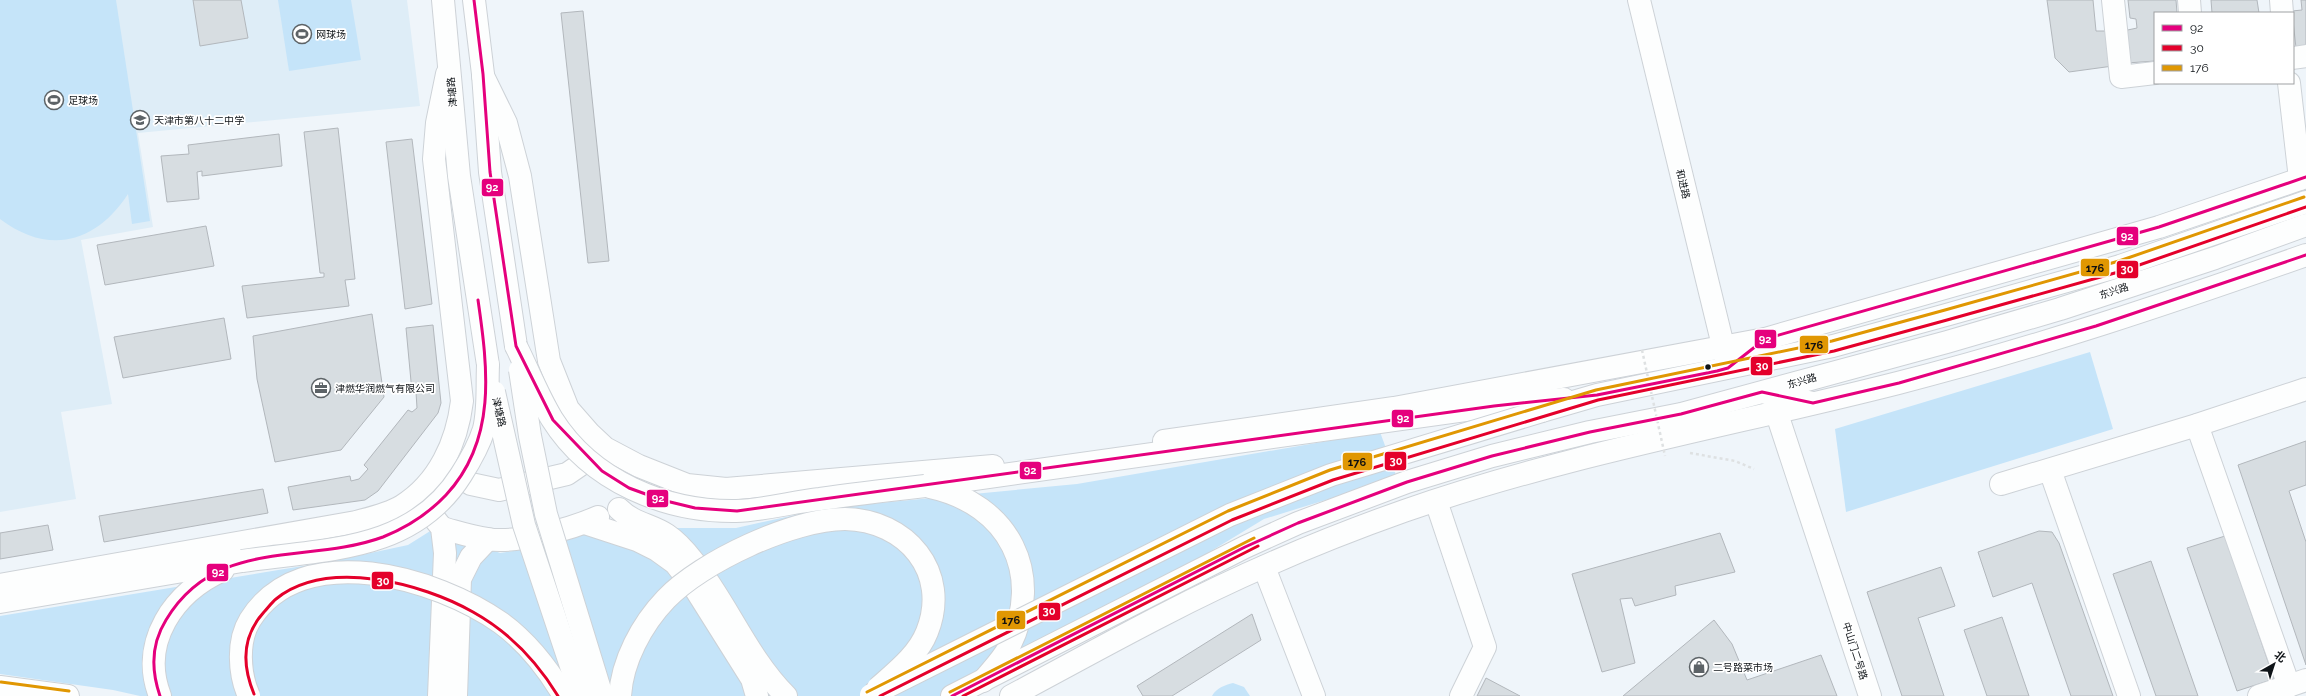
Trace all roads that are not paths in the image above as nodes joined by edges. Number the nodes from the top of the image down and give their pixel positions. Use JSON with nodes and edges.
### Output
{"nodes":[{"id":1,"x":443,"y":0,"type":"edge"},
{"id":2,"x":474,"y":0,"type":"edge"},
{"id":3,"x":1639,"y":0,"type":"edge"},
{"id":4,"x":2113,"y":0,"type":"edge"},
{"id":5,"x":2189,"y":0,"type":"edge"},
{"id":6,"x":2281,"y":0,"type":"edge"},
{"id":7,"x":2190,"y":12,"type":"edge"},
{"id":8,"x":2282,"y":12,"type":"edge"},
{"id":9,"x":2306,"y":56,"type":"edge"},
{"id":10,"x":2294,"y":58,"type":"edge"},
{"id":11,"x":449,"y":59,"type":"junction"},
{"id":12,"x":2154,"y":73,"type":"edge"},
{"id":13,"x":482,"y":74,"type":"junction"},
{"id":14,"x":2289,"y":84,"type":"edge"},
{"id":15,"x":2303,"y":178,"type":"edge"},
{"id":16,"x":2306,"y":202,"type":"edge"},
{"id":17,"x":2306,"y":224,"type":"edge"},
{"id":18,"x":2306,"y":255,"type":"edge"},
{"id":19,"x":516,"y":346,"type":"junction"},
{"id":20,"x":1726,"y":358,"type":"junction"},
{"id":21,"x":488,"y":365,"type":"junction"},
{"id":22,"x":2306,"y":389,"type":"edge"},
{"id":23,"x":1596,"y":396,"type":"junction"},
{"id":24,"x":1776,"y":399,"type":"junction"},
{"id":25,"x":2197,"y":425,"type":"junction"},
{"id":26,"x":605,"y":448,"type":"junction"},
{"id":27,"x":442,"y":465,"type":"junction"},
{"id":28,"x":639,"y":466,"type":"junction"},
{"id":29,"x":2050,"y":470,"type":"junction"},
{"id":30,"x":2001,"y":484,"type":"dead end"},
{"id":31,"x":925,"y":486,"type":"junction"},
{"id":32,"x":414,"y":497,"type":"junction"},
{"id":33,"x":1436,"y":501,"type":"junction"},
{"id":34,"x":620,"y":509,"type":"junction"},
{"id":35,"x":585,"y":523,"type":"junction"},
{"id":36,"x":442,"y":528,"type":"junction"},
{"id":37,"x":488,"y":539,"type":"junction"},
{"id":38,"x":242,"y":561,"type":"junction"},
{"id":39,"x":1264,"y":567,"type":"junction"},
{"id":40,"x":0,"y":585,"type":"edge"},
{"id":41,"x":0,"y":602,"type":"edge"},
{"id":42,"x":1012,"y":656,"type":"junction"},
{"id":43,"x":2297,"y":683,"type":"edge"},
{"id":44,"x":0,"y":687,"type":"edge"},
{"id":45,"x":68,"y":696,"type":"edge"},
{"id":46,"x":160,"y":696,"type":"edge"},
{"id":47,"x":249,"y":696,"type":"edge"},
{"id":48,"x":439,"y":696,"type":"edge"},
{"id":49,"x":456,"y":696,"type":"edge"},
{"id":50,"x":564,"y":696,"type":"edge"},
{"id":51,"x":580,"y":696,"type":"edge"},
{"id":52,"x":602,"y":696,"type":"edge"},
{"id":53,"x":620,"y":696,"type":"edge"},
{"id":54,"x":757,"y":696,"type":"edge"},
{"id":55,"x":786,"y":696,"type":"edge"},
{"id":56,"x":870,"y":696,"type":"edge"},
{"id":57,"x":952,"y":696,"type":"edge"},
{"id":58,"x":1011,"y":696,"type":"edge"},
{"id":59,"x":1314,"y":696,"type":"edge"},
{"id":60,"x":1461,"y":696,"type":"edge"},
{"id":61,"x":1861,"y":696,"type":"edge"},
{"id":62,"x":1870,"y":696,"type":"edge"},
{"id":63,"x":2129,"y":696,"type":"edge"},
{"id":64,"x":2259,"y":696,"type":"edge"}],
"edges":[{"from":1,"to":11,"type":"main road","name":"津塘路"},
{"from":2,"to":13,"type":"main road"},
{"from":3,"to":20,"type":"main road","name":"和进路"},
{"from":4,"to":12,"type":"main road"},
{"from":5,"to":7,"type":"main road"},
{"from":6,"to":8,"type":"main road"},
{"from":9,"to":10,"type":"main road"},
{"from":11,"to":21,"type":"main road","name":"津塘路"},
{"from":11,"to":27,"type":"main road"},
{"from":13,"to":19,"type":"main road"},
{"from":13,"to":26,"type":"main road"},
{"from":14,"to":15,"type":"main road"},
{"from":15,"to":20,"type":"main road"},
{"from":16,"to":20,"type":"main road"},
{"from":17,"to":24,"type":"main road","name":"东兴路"},
{"from":18,"to":24,"type":"main road"},
{"from":19,"to":31,"type":"main road","bridge":true},
{"from":19,"to":52,"type":"main road","bridge":true},
{"from":20,"to":23,"type":"main road"},
{"from":20,"to":28,"type":"main road"},
{"from":21,"to":38,"type":"main road","bridge":true},
{"from":21,"to":51,"type":"main road","name":"津塘路","bridge":true},
{"from":22,"to":25,"type":"main road"},
{"from":23,"to":31,"type":"main road"},
{"from":23,"to":56,"type":"main road","bridge":true},
{"from":24,"to":33,"type":"main road"},
{"from":24,"to":42,"type":"main road","name":"东兴路"},
{"from":24,"to":61,"type":"main road","name":"中山门二号路"},
{"from":24,"to":62,"type":"main road","name":"中山门二号路"},
{"from":25,"to":29,"type":"main road"},
{"from":25,"to":43,"type":"main road"},
{"from":26,"to":27,"type":"main road"},
{"from":26,"to":28,"type":"main road"},
{"from":27,"to":32,"type":"main road"},
{"from":28,"to":34,"type":"main road"},
{"from":29,"to":30,"type":"main road"},
{"from":29,"to":63,"type":"main road"},
{"from":31,"to":42,"type":"main road"},
{"from":32,"to":36,"type":"main road"},
{"from":32,"to":40,"type":"main road"},
{"from":33,"to":39,"type":"main road"},
{"from":33,"to":60,"type":"main road"},
{"from":34,"to":35,"type":"main road"},
{"from":34,"to":55,"type":"main road"},
{"from":35,"to":37,"type":"main road"},
{"from":35,"to":54,"type":"main road"},
{"from":36,"to":37,"type":"main road"},
{"from":36,"to":48,"type":"main road"},
{"from":37,"to":49,"type":"main road"},
{"from":38,"to":41,"type":"main road"},
{"from":38,"to":46,"type":"main road"},
{"from":39,"to":58,"type":"main road"},
{"from":39,"to":59,"type":"main road"},
{"from":42,"to":57,"type":"main road","name":"东兴路"},
{"from":43,"to":64,"type":"main road"},
{"from":44,"to":45,"type":"main road"},
{"from":47,"to":50,"type":"main road","bridge":true},
{"from":53,"to":56,"type":"main road","bridge":true}]}
